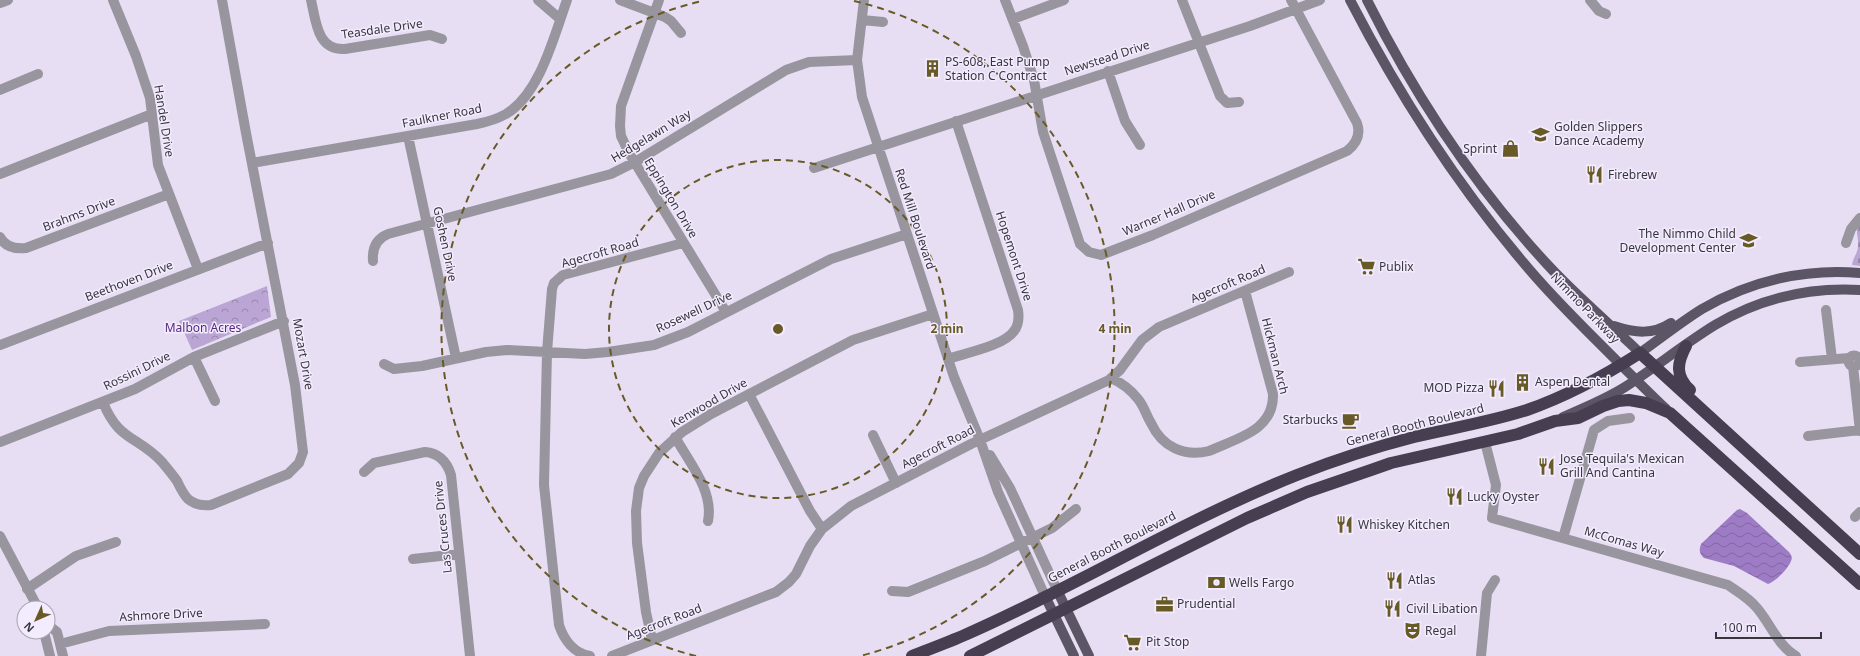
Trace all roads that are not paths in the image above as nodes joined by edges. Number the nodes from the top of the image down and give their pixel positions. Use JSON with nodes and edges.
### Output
{"nodes":[{"id":1,"x":8,"y":0,"type":"edge"},
{"id":2,"x":113,"y":0,"type":"edge"},
{"id":3,"x":222,"y":0,"type":"edge"},
{"id":4,"x":312,"y":0,"type":"edge"},
{"id":5,"x":538,"y":0,"type":"edge"},
{"id":6,"x":567,"y":0,"type":"edge"},
{"id":7,"x":620,"y":0,"type":"edge"},
{"id":8,"x":659,"y":0,"type":"edge"},
{"id":9,"x":864,"y":0,"type":"edge"},
{"id":10,"x":1005,"y":0,"type":"edge"},
{"id":11,"x":1064,"y":0,"type":"edge"},
{"id":12,"x":1182,"y":0,"type":"edge"},
{"id":13,"x":1320,"y":0,"type":"edge"},
{"id":14,"x":1350,"y":0,"type":"edge"},
{"id":15,"x":1367,"y":0,"type":"edge"},
{"id":16,"x":1590,"y":0,"type":"edge"},
{"id":17,"x":0,"y":4,"type":"edge"},
{"id":18,"x":1293,"y":4,"type":"edge"},
{"id":19,"x":654,"y":13,"type":"junction"},
{"id":20,"x":1606,"y":14,"type":"dead end"},
{"id":21,"x":560,"y":19,"type":"junction"},
{"id":22,"x":1013,"y":19,"type":"junction"},
{"id":23,"x":862,"y":20,"type":"junction"},
{"id":24,"x":883,"y":22,"type":"dead end"},
{"id":25,"x":681,"y":33,"type":"dead end"},
{"id":26,"x":442,"y":39,"type":"dead end"},
{"id":27,"x":1199,"y":42,"type":"junction"},
{"id":28,"x":857,"y":60,"type":"junction"},
{"id":29,"x":1108,"y":71,"type":"junction"},
{"id":30,"x":38,"y":74,"type":"dead end"},
{"id":31,"x":0,"y":90,"type":"edge"},
{"id":32,"x":1037,"y":94,"type":"junction"},
{"id":33,"x":1239,"y":102,"type":"dead end"},
{"id":34,"x":152,"y":114,"type":"junction"},
{"id":35,"x":956,"y":120,"type":"junction"},
{"id":36,"x":408,"y":136,"type":"junction"},
{"id":37,"x":1140,"y":145,"type":"dead end"},
{"id":38,"x":878,"y":146,"type":"junction"},
{"id":39,"x":635,"y":162,"type":"junction"},
{"id":40,"x":252,"y":163,"type":"junction"},
{"id":41,"x":814,"y":168,"type":"dead end"},
{"id":42,"x":0,"y":174,"type":"edge"},
{"id":43,"x":169,"y":194,"type":"junction"},
{"id":44,"x":1860,"y":218,"type":"edge"},
{"id":45,"x":428,"y":223,"type":"junction"},
{"id":46,"x":907,"y":234,"type":"junction"},
{"id":47,"x":0,"y":237,"type":"edge"},
{"id":48,"x":268,"y":242,"type":"junction"},
{"id":49,"x":683,"y":243,"type":"junction"},
{"id":50,"x":1846,"y":243,"type":"dead end"},
{"id":51,"x":374,"y":261,"type":"dead end"},
{"id":52,"x":198,"y":269,"type":"junction"},
{"id":53,"x":1289,"y":272,"type":"dead end"},
{"id":54,"x":1860,"y":273,"type":"edge"},
{"id":55,"x":1860,"y":290,"type":"edge"},
{"id":56,"x":1245,"y":291,"type":"junction"},
{"id":57,"x":1735,"y":293,"type":"junction"},
{"id":58,"x":1826,"y":310,"type":"dead end"},
{"id":59,"x":726,"y":312,"type":"junction"},
{"id":60,"x":933,"y":314,"type":"junction"},
{"id":61,"x":284,"y":321,"type":"junction"},
{"id":62,"x":1611,"y":325,"type":"junction"},
{"id":63,"x":0,"y":345,"type":"edge"},
{"id":64,"x":1686,"y":346,"type":"junction"},
{"id":65,"x":547,"y":352,"type":"junction"},
{"id":66,"x":1640,"y":353,"type":"junction"},
{"id":67,"x":194,"y":357,"type":"junction"},
{"id":68,"x":456,"y":358,"type":"junction"},
{"id":69,"x":948,"y":359,"type":"junction"},
{"id":70,"x":1832,"y":359,"type":"junction"},
{"id":71,"x":1855,"y":360,"type":"edge"},
{"id":72,"x":1800,"y":362,"type":"dead end"},
{"id":73,"x":384,"y":364,"type":"dead end"},
{"id":74,"x":1621,"y":365,"type":"junction"},
{"id":75,"x":1656,"y":367,"type":"junction"},
{"id":76,"x":1111,"y":378,"type":"junction"},
{"id":77,"x":1636,"y":380,"type":"junction"},
{"id":78,"x":749,"y":394,"type":"junction"},
{"id":79,"x":215,"y":401,"type":"dead end"},
{"id":80,"x":103,"y":402,"type":"junction"},
{"id":81,"x":1670,"y":413,"type":"junction"},
{"id":82,"x":1630,"y":418,"type":"dead end"},
{"id":83,"x":1555,"y":421,"type":"junction"},
{"id":84,"x":1860,"y":430,"type":"edge"},
{"id":85,"x":873,"y":435,"type":"dead end"},
{"id":86,"x":1808,"y":436,"type":"dead end"},
{"id":87,"x":675,"y":437,"type":"junction"},
{"id":88,"x":980,"y":440,"type":"junction"},
{"id":89,"x":0,"y":442,"type":"edge"},
{"id":90,"x":1394,"y":442,"type":"junction"},
{"id":91,"x":1485,"y":442,"type":"junction"},
{"id":92,"x":1753,"y":455,"type":"junction"},
{"id":93,"x":364,"y":472,"type":"dead end"},
{"id":94,"x":896,"y":483,"type":"junction"},
{"id":95,"x":1333,"y":483,"type":"junction"},
{"id":96,"x":1076,"y":509,"type":"dead end"},
{"id":97,"x":708,"y":521,"type":"dead end"},
{"id":98,"x":822,"y":529,"type":"junction"},
{"id":99,"x":0,"y":536,"type":"edge"},
{"id":100,"x":1032,"y":538,"type":"junction"},
{"id":101,"x":1563,"y":538,"type":"junction"},
{"id":102,"x":116,"y":542,"type":"dead end"},
{"id":103,"x":1021,"y":544,"type":"junction"},
{"id":104,"x":459,"y":554,"type":"junction"},
{"id":105,"x":1860,"y":554,"type":"edge"},
{"id":106,"x":413,"y":559,"type":"dead end"},
{"id":107,"x":1495,"y":580,"type":"dead end"},
{"id":108,"x":1860,"y":584,"type":"edge"},
{"id":109,"x":27,"y":589,"type":"junction"},
{"id":110,"x":1057,"y":590,"type":"junction"},
{"id":111,"x":892,"y":591,"type":"dead end"},
{"id":112,"x":1045,"y":596,"type":"junction"},
{"id":113,"x":33,"y":600,"type":"edge"},
{"id":114,"x":1066,"y":609,"type":"junction"},
{"id":115,"x":1054,"y":615,"type":"junction"},
{"id":116,"x":265,"y":624,"type":"dead end"},
{"id":117,"x":56,"y":631,"type":"edge"},
{"id":118,"x":46,"y":640,"type":"edge"},
{"id":119,"x":652,"y":640,"type":"junction"},
{"id":120,"x":60,"y":644,"type":"junction"},
{"id":121,"x":50,"y":656,"type":"edge"},
{"id":122,"x":63,"y":656,"type":"edge"},
{"id":123,"x":470,"y":656,"type":"edge"},
{"id":124,"x":590,"y":656,"type":"edge"},
{"id":125,"x":612,"y":656,"type":"edge"},
{"id":126,"x":912,"y":656,"type":"edge"},
{"id":127,"x":970,"y":656,"type":"edge"},
{"id":128,"x":1074,"y":656,"type":"edge"},
{"id":129,"x":1089,"y":656,"type":"edge"},
{"id":130,"x":1481,"y":656,"type":"edge"},
{"id":131,"x":1796,"y":656,"type":"edge"}],
"edges":[{"from":1,"to":17,"type":"street"},
{"from":2,"to":34,"type":"street","name":"Handel Drive"},
{"from":3,"to":40,"type":"street","name":"Mozart Drive"},
{"from":4,"to":26,"type":"street","name":"Teasdale Drive"},
{"from":5,"to":21,"type":"street"},
{"from":6,"to":21,"type":"street","name":"Faulkner Road"},
{"from":7,"to":19,"type":"street"},
{"from":8,"to":19,"type":"street","name":"Eppington Drive"},
{"from":9,"to":23,"type":"street","name":"Red Mill Boulevard"},
{"from":10,"to":22,"type":"street","name":"Warner Hall Drive"},
{"from":11,"to":22,"type":"street"},
{"from":12,"to":27,"type":"street"},
{"from":13,"to":18,"type":"street","name":"Newstead Drive"},
{"from":14,"to":74,"type":"main road","name":"Nimmo Parkway"},
{"from":15,"to":62,"type":"main road","name":"Nimmo Parkway"},
{"from":16,"to":20,"type":"street"},
{"from":18,"to":27,"type":"street","name":"Newstead Drive"},
{"from":18,"to":32,"type":"street","name":"Warner Hall Drive"},
{"from":19,"to":25,"type":"street"},
{"from":19,"to":39,"type":"street","name":"Eppington Drive"},
{"from":21,"to":36,"type":"street","name":"Faulkner Road"},
{"from":22,"to":32,"type":"street","name":"Warner Hall Drive"},
{"from":23,"to":24,"type":"street"},
{"from":23,"to":28,"type":"street","name":"Red Mill Boulevard"},
{"from":27,"to":29,"type":"street","name":"Newstead Drive"},
{"from":27,"to":33,"type":"street"},
{"from":28,"to":38,"type":"street","name":"Red Mill Boulevard"},
{"from":28,"to":39,"type":"street","name":"Hedgelawn Way"},
{"from":29,"to":32,"type":"street","name":"Newstead Drive"},
{"from":29,"to":37,"type":"street"},
{"from":30,"to":31,"type":"street"},
{"from":32,"to":35,"type":"street","name":"Newstead Drive"},
{"from":34,"to":42,"type":"street"},
{"from":34,"to":43,"type":"street","name":"Handel Drive"},
{"from":35,"to":38,"type":"street","name":"Newstead Drive"},
{"from":35,"to":69,"type":"street","name":"Hopemont Drive"},
{"from":36,"to":40,"type":"street","name":"Faulkner Road"},
{"from":36,"to":45,"type":"street","name":"Goshen Drive"},
{"from":38,"to":41,"type":"street","name":"Newstead Drive"},
{"from":38,"to":46,"type":"street","name":"Red Mill Boulevard"},
{"from":39,"to":45,"type":"street","name":"Hedgelawn Way"},
{"from":39,"to":49,"type":"street","name":"Eppington Drive"},
{"from":40,"to":48,"type":"street","name":"Mozart Drive"},
{"from":43,"to":47,"type":"street","name":"Brahms Drive"},
{"from":43,"to":52,"type":"street","name":"Handel Drive"},
{"from":44,"to":50,"type":"street"},
{"from":45,"to":51,"type":"street","name":"Hedgelawn Way"},
{"from":45,"to":68,"type":"street","name":"Goshen Drive"},
{"from":46,"to":59,"type":"street","name":"Rosewell Drive"},
{"from":46,"to":60,"type":"street","name":"Red Mill Boulevard"},
{"from":48,"to":52,"type":"street","name":"Beethoven Drive"},
{"from":48,"to":61,"type":"street","name":"Mozart Drive"},
{"from":49,"to":59,"type":"street","name":"Eppington Drive"},
{"from":49,"to":65,"type":"street","name":"Agecroft Road"},
{"from":52,"to":63,"type":"street","name":"Beethoven Drive"},
{"from":53,"to":56,"type":"street","name":"Agecroft Road"},
{"from":54,"to":57,"type":"main road","name":"General Booth Boulevard"},
{"from":55,"to":64,"type":"main road"},
{"from":56,"to":76,"type":"street","name":"Agecroft Road"},
{"from":56,"to":76,"type":"street","name":"Hickman Arch"},
{"from":57,"to":62,"type":"main road"},
{"from":57,"to":66,"type":"main road","name":"General Booth Boulevard"},
{"from":58,"to":70,"type":"street"},
{"from":59,"to":65,"type":"street","name":"Rosewell Drive"},
{"from":60,"to":69,"type":"street","name":"Red Mill Boulevard"},
{"from":60,"to":78,"type":"street","name":"Kenwood Drive"},
{"from":61,"to":67,"type":"street","name":"Rossini Drive"},
{"from":61,"to":80,"type":"street","name":"Mozart Drive"},
{"from":62,"to":66,"type":"main road","name":"Nimmo Parkway"},
{"from":64,"to":75,"type":"main road"},
{"from":64,"to":92,"type":"highway"},
{"from":65,"to":68,"type":"street","name":"Rosewell Drive"},
{"from":65,"to":124,"type":"street","name":"Agecroft Road"},
{"from":66,"to":74,"type":"highway","name":"General Booth Boulevard"},
{"from":66,"to":75,"type":"highway","name":"Nimmo Parkway"},
{"from":67,"to":79,"type":"street"},
{"from":67,"to":80,"type":"street","name":"Rossini Drive"},
{"from":68,"to":73,"type":"street","name":"Rosewell Drive"},
{"from":69,"to":88,"type":"street","name":"Red Mill Boulevard"},
{"from":70,"to":71,"type":"street"},
{"from":70,"to":72,"type":"street"},
{"from":71,"to":84,"type":"street"},
{"from":74,"to":77,"type":"main road","name":"Nimmo Parkway"},
{"from":74,"to":90,"type":"highway","name":"General Booth Boulevard"},
{"from":75,"to":77,"type":"main road"},
{"from":75,"to":92,"type":"highway","name":"Nimmo Parkway"},
{"from":76,"to":88,"type":"street","name":"Agecroft Road"},
{"from":77,"to":81,"type":"main road","name":"Nimmo Parkway"},
{"from":77,"to":83,"type":"main road"},
{"from":78,"to":87,"type":"street","name":"Kenwood Drive"},
{"from":78,"to":98,"type":"street"},
{"from":80,"to":89,"type":"street","name":"Rossini Drive"},
{"from":81,"to":83,"type":"highway"},
{"from":81,"to":108,"type":"highway","name":"Nimmo Parkway"},
{"from":82,"to":101,"type":"street"},
{"from":83,"to":91,"type":"highway"},
{"from":84,"to":86,"type":"street"},
{"from":85,"to":94,"type":"street"},
{"from":87,"to":97,"type":"street"},
{"from":87,"to":119,"type":"street","name":"Kenwood Drive"},
{"from":88,"to":94,"type":"street","name":"Agecroft Road"},
{"from":88,"to":100,"type":"street","name":"Red Mill Boulevard"},
{"from":88,"to":103,"type":"street","name":"Red Mill Boulevard"},
{"from":90,"to":95,"type":"highway"},
{"from":90,"to":110,"type":"highway","name":"General Booth Boulevard"},
{"from":91,"to":95,"type":"highway"},
{"from":91,"to":101,"type":"street","name":"McComas Way"},
{"from":92,"to":105,"type":"highway","name":"Nimmo Parkway"},
{"from":93,"to":104,"type":"street","name":"Las Cruces Drive"},
{"from":94,"to":98,"type":"street","name":"Agecroft Road"},
{"from":95,"to":114,"type":"highway"},
{"from":96,"to":100,"type":"street"},
{"from":98,"to":119,"type":"street","name":"Agecroft Road"},
{"from":99,"to":109,"type":"street"},
{"from":100,"to":103,"type":"street"},
{"from":100,"to":110,"type":"street","name":"Red Mill Boulevard"},
{"from":101,"to":131,"type":"street","name":"McComas Way"},
{"from":102,"to":109,"type":"street"},
{"from":103,"to":111,"type":"street"},
{"from":103,"to":112,"type":"street","name":"Red Mill Boulevard"},
{"from":104,"to":106,"type":"street"},
{"from":104,"to":123,"type":"street","name":"Las Cruces Drive"},
{"from":107,"to":130,"type":"street"},
{"from":109,"to":113,"type":"street"},
{"from":110,"to":112,"type":"highway","name":"General Booth Boulevard"},
{"from":110,"to":114,"type":"main road"},
{"from":112,"to":115,"type":"main road"},
{"from":112,"to":126,"type":"highway","name":"General Booth Boulevard"},
{"from":114,"to":115,"type":"highway"},
{"from":114,"to":129,"type":"main road"},
{"from":115,"to":127,"type":"highway"},
{"from":115,"to":128,"type":"main road"},
{"from":116,"to":120,"type":"street","name":"Ashmore Drive"},
{"from":117,"to":120,"type":"street"},
{"from":118,"to":121,"type":"street"},
{"from":119,"to":125,"type":"street","name":"Agecroft Road"},
{"from":120,"to":122,"type":"street"}]}
